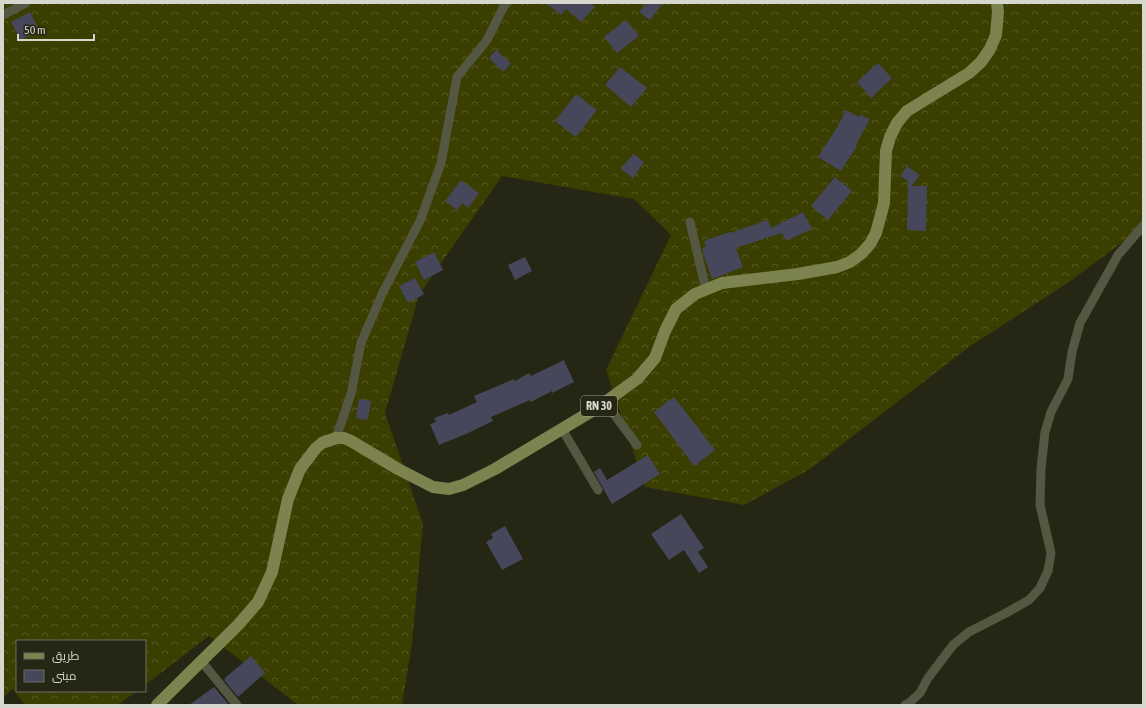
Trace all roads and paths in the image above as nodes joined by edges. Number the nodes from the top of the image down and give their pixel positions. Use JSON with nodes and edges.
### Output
{"nodes":[{"id":1,"x":26,"y":3,"type":"edge"},
{"id":2,"x":507,"y":3,"type":"edge"},
{"id":3,"x":997,"y":3,"type":"edge"},
{"id":4,"x":3,"y":15,"type":"edge"},
{"id":5,"x":690,"y":222,"type":"dead end"},
{"id":6,"x":1143,"y":226,"type":"edge"},
{"id":7,"x":706,"y":290,"type":"junction"},
{"id":8,"x":605,"y":402,"type":"junction"},
{"id":9,"x":562,"y":429,"type":"junction"},
{"id":10,"x":336,"y":438,"type":"junction"},
{"id":11,"x":637,"y":446,"type":"dead end"},
{"id":12,"x":598,"y":490,"type":"dead end"},
{"id":13,"x":202,"y":662,"type":"junction"},
{"id":14,"x":157,"y":705,"type":"edge"},
{"id":15,"x":237,"y":705,"type":"edge"},
{"id":16,"x":905,"y":705,"type":"edge"}],
"edges":[{"from":1,"to":4,"type":"street"},
{"from":2,"to":10,"type":"street"},
{"from":3,"to":7,"type":"main road","number":"RN 30"},
{"from":5,"to":7,"type":"street"},
{"from":6,"to":16,"type":"street"},
{"from":7,"to":8,"type":"main road","number":"RN 30"},
{"from":8,"to":9,"type":"main road","number":"RN 30"},
{"from":8,"to":11,"type":"street"},
{"from":9,"to":10,"type":"main road","number":"RN 30"},
{"from":9,"to":12,"type":"street"},
{"from":10,"to":13,"type":"main road"},
{"from":13,"to":14,"type":"main road"},
{"from":13,"to":15,"type":"street"}]}
